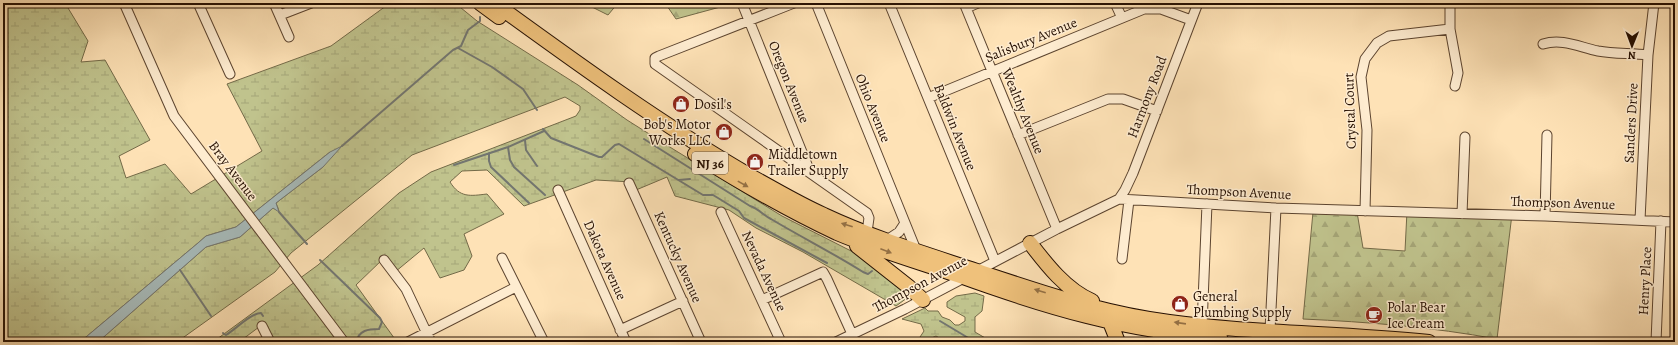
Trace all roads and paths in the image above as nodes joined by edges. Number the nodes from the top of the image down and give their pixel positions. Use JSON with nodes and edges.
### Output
{"nodes":[{"id":1,"x":124,"y":3,"type":"edge"},
{"id":2,"x":198,"y":3,"type":"edge"},
{"id":3,"x":274,"y":3,"type":"edge"},
{"id":4,"x":311,"y":3,"type":"edge"},
{"id":5,"x":480,"y":3,"type":"edge"},
{"id":6,"x":494,"y":3,"type":"edge"},
{"id":7,"x":742,"y":3,"type":"edge"},
{"id":8,"x":794,"y":3,"type":"edge"},
{"id":9,"x":816,"y":3,"type":"edge"},
{"id":10,"x":889,"y":3,"type":"edge"},
{"id":11,"x":978,"y":3,"type":"edge"},
{"id":12,"x":1115,"y":3,"type":"edge"},
{"id":13,"x":1198,"y":3,"type":"edge"},
{"id":14,"x":1450,"y":3,"type":"edge"},
{"id":15,"x":1654,"y":3,"type":"edge"},
{"id":16,"x":965,"y":6,"type":"edge"},
{"id":17,"x":280,"y":16,"type":"junction"},
{"id":18,"x":1122,"y":18,"type":"junction"},
{"id":19,"x":1191,"y":20,"type":"junction"},
{"id":20,"x":749,"y":21,"type":"junction"},
{"id":21,"x":1450,"y":30,"type":"junction"},
{"id":22,"x":289,"y":37,"type":"dead end"},
{"id":23,"x":1543,"y":44,"type":"dead end"},
{"id":24,"x":1648,"y":55,"type":"junction"},
{"id":25,"x":992,"y":72,"type":"junction"},
{"id":26,"x":230,"y":74,"type":"dead end"},
{"id":27,"x":1455,"y":86,"type":"dead end"},
{"id":28,"x":928,"y":98,"type":"junction"},
{"id":29,"x":1157,"y":111,"type":"junction"},
{"id":30,"x":1018,"y":135,"type":"junction"},
{"id":31,"x":1547,"y":136,"type":"dead end"},
{"id":32,"x":1465,"y":137,"type":"dead end"},
{"id":33,"x":810,"y":172,"type":"junction"},
{"id":34,"x":629,"y":183,"type":"dead end"},
{"id":35,"x":558,"y":190,"type":"dead end"},
{"id":36,"x":1119,"y":199,"type":"junction"},
{"id":37,"x":1130,"y":200,"type":"junction"},
{"id":38,"x":1208,"y":204,"type":"junction"},
{"id":39,"x":1276,"y":208,"type":"junction"},
{"id":40,"x":1365,"y":211,"type":"junction"},
{"id":41,"x":721,"y":212,"type":"dead end"},
{"id":42,"x":1462,"y":214,"type":"junction"},
{"id":43,"x":1545,"y":216,"type":"junction"},
{"id":44,"x":1640,"y":220,"type":"junction"},
{"id":45,"x":1661,"y":221,"type":"junction"},
{"id":46,"x":1675,"y":222,"type":"edge"},
{"id":47,"x":905,"y":223,"type":"junction"},
{"id":48,"x":1057,"y":229,"type":"junction"},
{"id":49,"x":867,"y":232,"type":"junction"},
{"id":50,"x":839,"y":233,"type":"junction"},
{"id":51,"x":887,"y":240,"type":"junction"},
{"id":52,"x":1030,"y":243,"type":"junction"},
{"id":53,"x":916,"y":250,"type":"junction"},
{"id":54,"x":502,"y":258,"type":"dead end"},
{"id":55,"x":1122,"y":259,"type":"dead end"},
{"id":56,"x":384,"y":260,"type":"dead end"},
{"id":57,"x":995,"y":261,"type":"junction"},
{"id":58,"x":976,"y":271,"type":"junction"},
{"id":59,"x":964,"y":278,"type":"junction"},
{"id":60,"x":516,"y":287,"type":"junction"},
{"id":61,"x":762,"y":300,"type":"junction"},
{"id":62,"x":923,"y":300,"type":"junction"},
{"id":63,"x":683,"y":301,"type":"junction"},
{"id":64,"x":1113,"y":317,"type":"junction"},
{"id":65,"x":262,"y":326,"type":"dead end"},
{"id":66,"x":620,"y":330,"type":"junction"},
{"id":67,"x":427,"y":333,"type":"junction"},
{"id":68,"x":852,"y":334,"type":"junction"},
{"id":69,"x":1202,"y":335,"type":"edge"},
{"id":70,"x":1270,"y":337,"type":"edge"},
{"id":71,"x":840,"y":341,"type":"edge"},
{"id":72,"x":270,"y":342,"type":"edge"},
{"id":73,"x":344,"y":342,"type":"edge"},
{"id":74,"x":408,"y":342,"type":"edge"},
{"id":75,"x":431,"y":342,"type":"edge"},
{"id":76,"x":544,"y":342,"type":"edge"},
{"id":77,"x":626,"y":342,"type":"edge"},
{"id":78,"x":701,"y":342,"type":"edge"},
{"id":79,"x":781,"y":342,"type":"edge"},
{"id":80,"x":1320,"y":342,"type":"edge"},
{"id":81,"x":1428,"y":342,"type":"edge"},
{"id":82,"x":1656,"y":342,"type":"edge"}],
"edges":[{"from":1,"to":73,"type":"street","name":"Bray Avenue"},
{"from":2,"to":26,"type":"street"},
{"from":3,"to":17,"type":"street"},
{"from":4,"to":17,"type":"street"},
{"from":5,"to":50,"type":"highway","number":"NJ 36","one_way":true},
{"from":49,"to":6,"type":"highway","number":"NJ 36","one_way":true},
{"from":7,"to":20,"type":"street","name":"Oregon Avenue"},
{"from":8,"to":20,"type":"street"},
{"from":9,"to":47,"type":"street","name":"Ohio Avenue"},
{"from":10,"to":28,"type":"street","name":"Baldwin Avenue"},
{"from":11,"to":16,"type":"street"},
{"from":12,"to":18,"type":"street"},
{"from":13,"to":19,"type":"street","name":"Harmony Road"},
{"from":14,"to":21,"type":"street"},
{"from":15,"to":24,"type":"street","name":"Sanders Drive"},
{"from":16,"to":25,"type":"street","name":"Wealthy Avenue"},
{"from":17,"to":22,"type":"street"},
{"from":18,"to":19,"type":"street","name":"Salisbury Avenue"},
{"from":18,"to":25,"type":"street","name":"Salisbury Avenue"},
{"from":19,"to":29,"type":"street","name":"Harmony Road"},
{"from":20,"to":33,"type":"street","name":"Oregon Avenue"},
{"from":20,"to":33,"type":"street"},
{"from":21,"to":27,"type":"street"},
{"from":21,"to":40,"type":"street","name":"Crystal Court"},
{"from":23,"to":24,"type":"street"},
{"from":24,"to":44,"type":"street","name":"Sanders Drive"},
{"from":25,"to":28,"type":"street","name":"Salisbury Avenue"},
{"from":25,"to":30,"type":"street","name":"Wealthy Avenue"},
{"from":28,"to":57,"type":"street","name":"Baldwin Avenue"},
{"from":29,"to":30,"type":"street"},
{"from":29,"to":36,"type":"street","name":"Harmony Road"},
{"from":30,"to":48,"type":"street","name":"Wealthy Avenue"},
{"from":31,"to":43,"type":"street"},
{"from":32,"to":42,"type":"street"},
{"from":33,"to":49,"type":"street"},
{"from":34,"to":63,"type":"street","name":"Kentucky Avenue"},
{"from":35,"to":66,"type":"street","name":"Dakota Avenue"},
{"from":36,"to":37,"type":"street","name":"Thompson Avenue"},
{"from":36,"to":48,"type":"street","name":"Thompson Avenue"},
{"from":37,"to":38,"type":"street","name":"Thompson Avenue"},
{"from":37,"to":55,"type":"street"},
{"from":38,"to":39,"type":"street","name":"Thompson Avenue"},
{"from":38,"to":69,"type":"street"},
{"from":39,"to":40,"type":"street","name":"Thompson Avenue"},
{"from":39,"to":70,"type":"street"},
{"from":40,"to":42,"type":"street","name":"Thompson Avenue"},
{"from":41,"to":61,"type":"street","name":"Nevada Avenue"},
{"from":42,"to":43,"type":"street","name":"Thompson Avenue"},
{"from":43,"to":44,"type":"street","name":"Thompson Avenue"},
{"from":44,"to":45,"type":"street","name":"Thompson Avenue"},
{"from":45,"to":46,"type":"street","name":"Thompson Avenue"},
{"from":45,"to":82,"type":"street","name":"Henry Place"},
{"from":47,"to":51,"type":"street"},
{"from":47,"to":53,"type":"street","name":"Ohio Avenue"},
{"from":48,"to":52,"type":"street","name":"Thompson Avenue"},
{"from":49,"to":51,"type":"highway","number":"NJ 36"},
{"from":50,"to":59,"type":"highway","number":"NJ 36","one_way":true},
{"from":50,"to":62,"type":"highway"},
{"from":51,"to":53,"type":"highway","number":"NJ 36"},
{"from":52,"to":57,"type":"street","name":"Thompson Avenue"},
{"from":52,"to":64,"type":"highway"},
{"from":53,"to":58,"type":"highway","number":"NJ 36"},
{"from":54,"to":60,"type":"street"},
{"from":56,"to":67,"type":"street"},
{"from":57,"to":58,"type":"street","name":"Thompson Avenue"},
{"from":58,"to":59,"type":"street","name":"Thompson Avenue"},
{"from":64,"to":58,"type":"highway","number":"NJ 36","one_way":true},
{"from":59,"to":62,"type":"street","name":"Thompson Avenue"},
{"from":59,"to":64,"type":"highway","number":"NJ 36"},
{"from":60,"to":67,"type":"street"},
{"from":60,"to":76,"type":"street"},
{"from":61,"to":68,"type":"street"},
{"from":61,"to":79,"type":"street","name":"Nevada Avenue"},
{"from":62,"to":68,"type":"street","name":"Thompson Avenue"},
{"from":63,"to":66,"type":"street"},
{"from":63,"to":78,"type":"street","name":"Kentucky Avenue"},
{"from":69,"to":64,"type":"highway","number":"NJ 36","one_way":true},
{"from":64,"to":69,"type":"highway","number":"NJ 36"},
{"from":65,"to":72,"type":"street"},
{"from":66,"to":77,"type":"street","name":"Dakota Avenue"},
{"from":67,"to":74,"type":"street"},
{"from":67,"to":75,"type":"street"},
{"from":68,"to":71,"type":"street","name":"Thompson Avenue"},
{"from":69,"to":70,"type":"highway","number":"NJ 36"},
{"from":70,"to":80,"type":"highway","number":"NJ 36"},
{"from":70,"to":81,"type":"highway","number":"NJ 36"}]}
